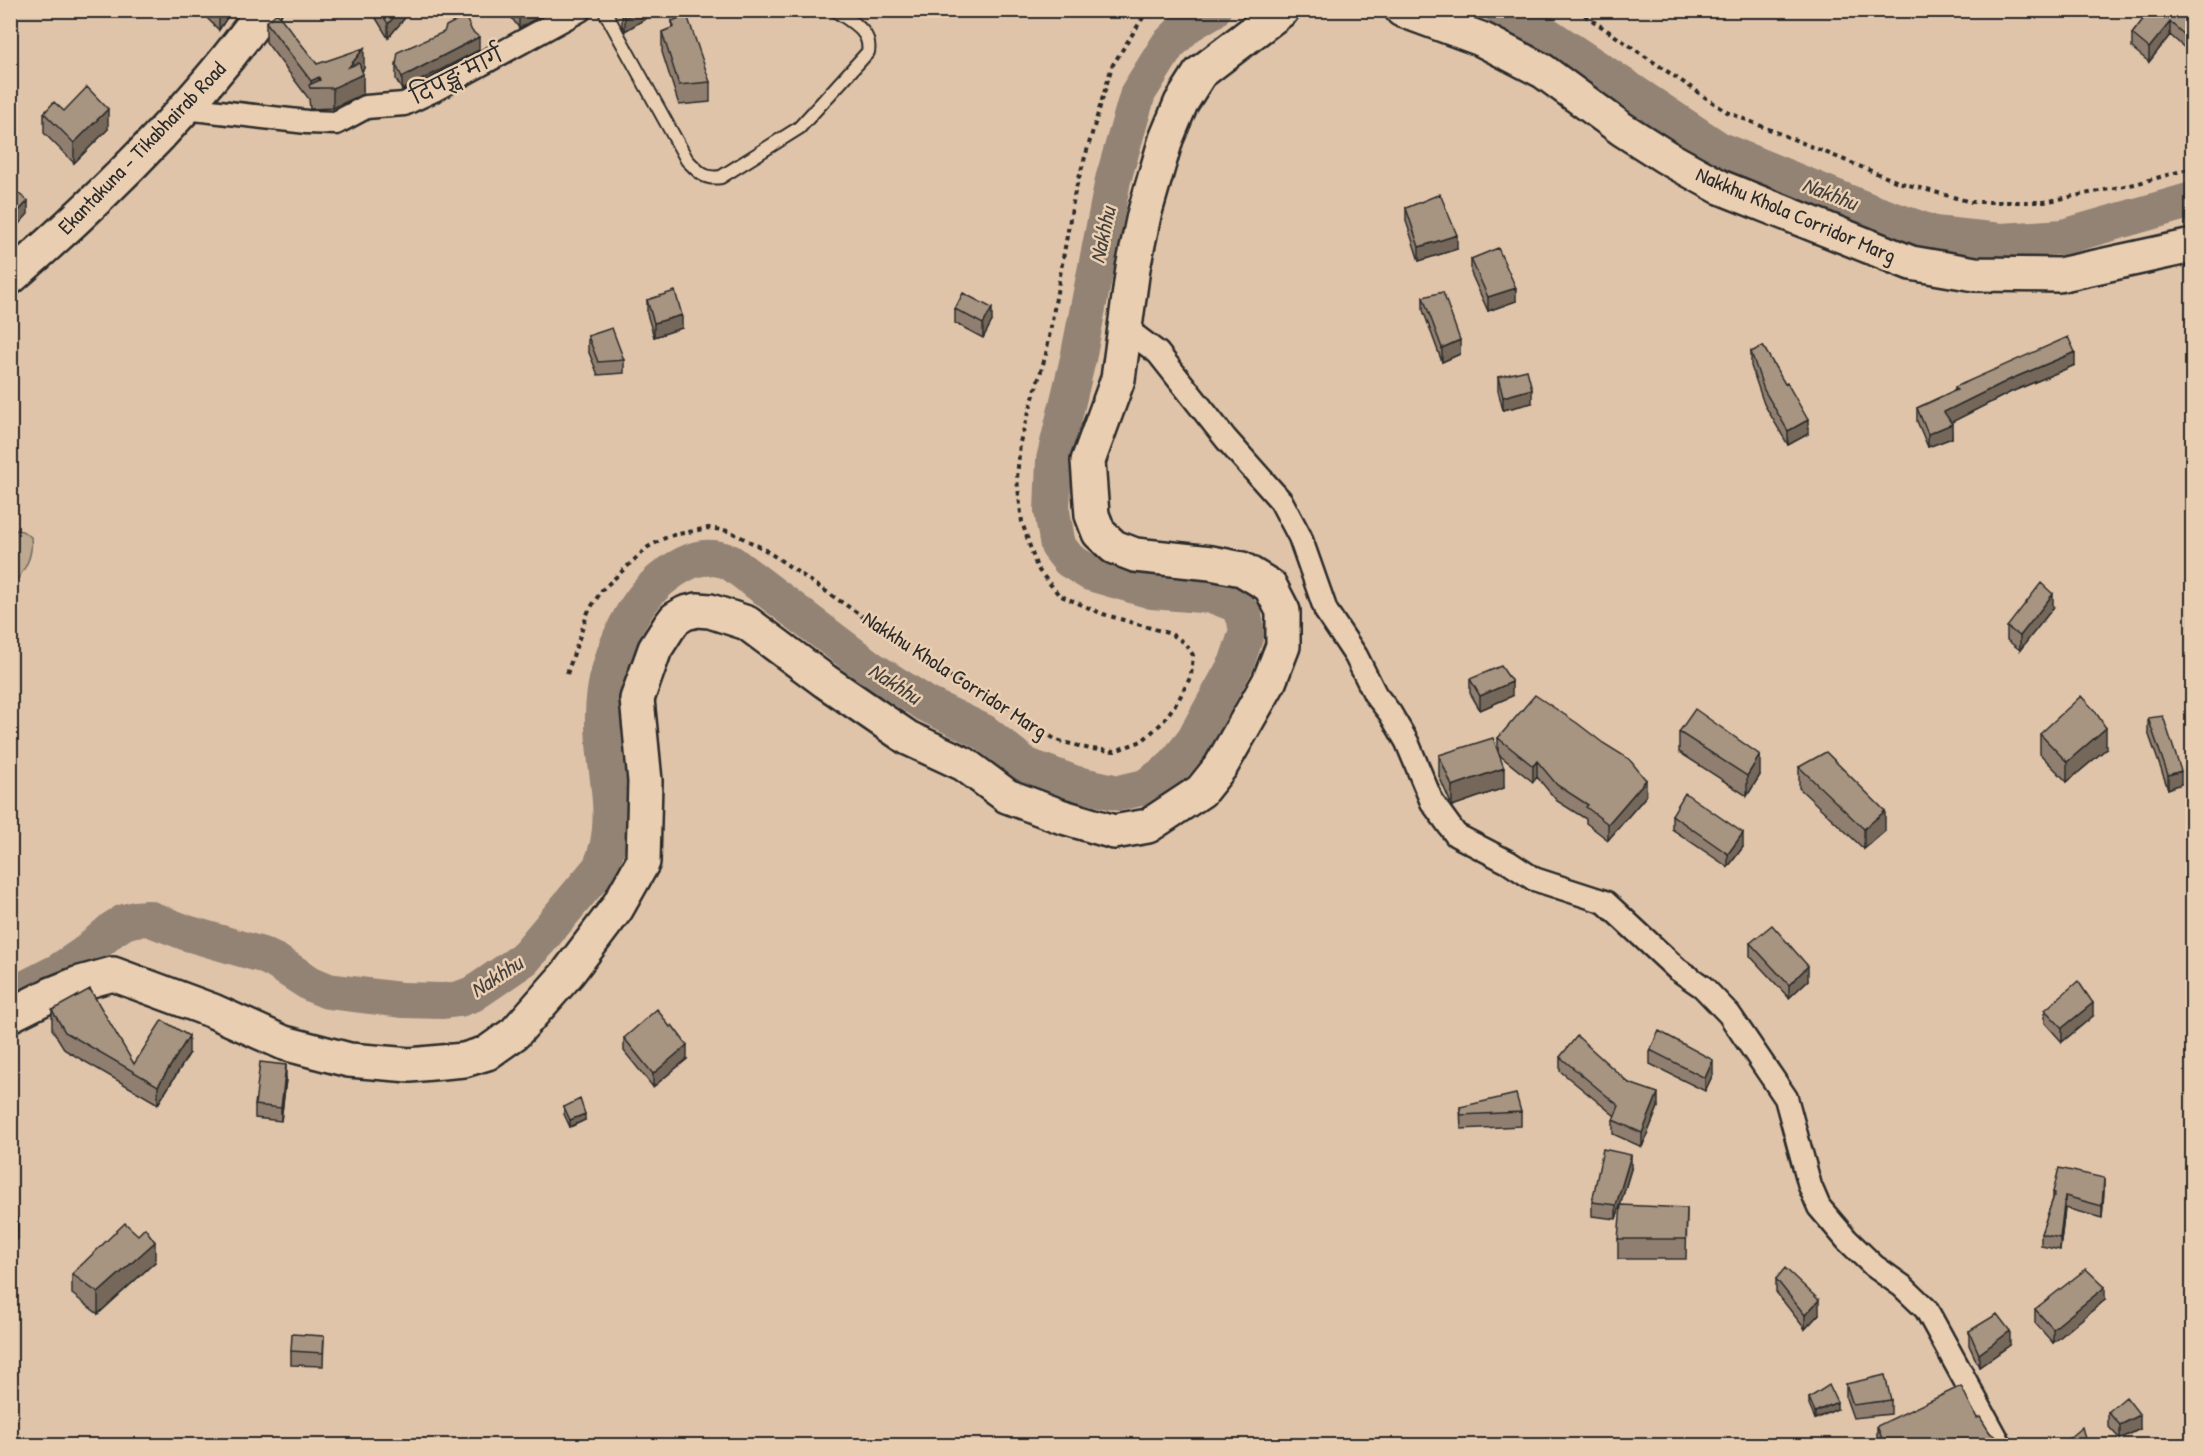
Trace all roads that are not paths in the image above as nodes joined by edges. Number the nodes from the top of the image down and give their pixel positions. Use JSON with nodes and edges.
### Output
{"nodes":[{"id":1,"x":264,"y":10,"type":"edge"},
{"id":2,"x":580,"y":10,"type":"edge"},
{"id":3,"x":604,"y":10,"type":"edge"},
{"id":4,"x":835,"y":10,"type":"edge"},
{"id":5,"x":1282,"y":10,"type":"edge"},
{"id":6,"x":1402,"y":10,"type":"edge"},
{"id":7,"x":185,"y":108,"type":"junction"},
{"id":8,"x":2193,"y":246,"type":"edge"},
{"id":9,"x":10,"y":278,"type":"edge"},
{"id":10,"x":1125,"y":328,"type":"junction"},
{"id":11,"x":10,"y":1015,"type":"edge"},
{"id":12,"x":2001,"y":1446,"type":"edge"}],
"edges":[{"from":1,"to":7,"type":"street","name":"Ekantakuna - Tikabhairab Road"},
{"from":2,"to":7,"type":"street","name":"दिपङ्ख मार्ग"},
{"from":3,"to":4,"type":"lane"},
{"from":5,"to":10,"type":"street"},
{"from":6,"to":8,"type":"street","name":"Nakkhu Khola Corridor Marg"},
{"from":7,"to":9,"type":"street","name":"Ekantakuna - Tikabhairab Road"},
{"from":10,"to":11,"type":"street"},
{"from":10,"to":12,"type":"street"}]}
